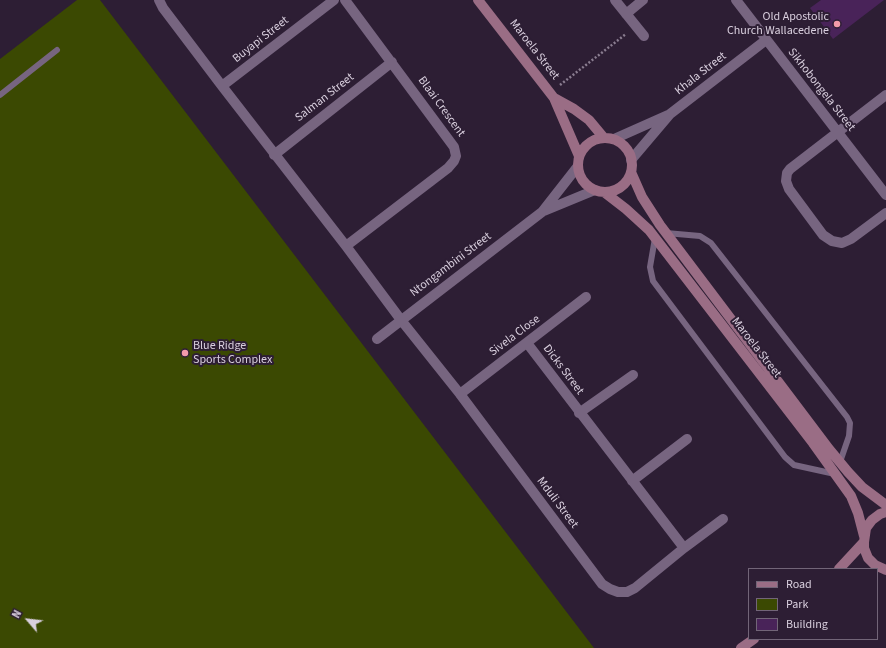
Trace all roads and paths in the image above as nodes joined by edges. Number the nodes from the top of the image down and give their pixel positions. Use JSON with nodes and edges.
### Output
{"nodes":[{"id":1,"x":159,"y":0,"type":"edge"},
{"id":2,"x":334,"y":0,"type":"edge"},
{"id":3,"x":345,"y":0,"type":"edge"},
{"id":4,"x":478,"y":0,"type":"edge"},
{"id":5,"x":615,"y":0,"type":"edge"},
{"id":6,"x":643,"y":0,"type":"edge"},
{"id":7,"x":736,"y":0,"type":"edge"},
{"id":8,"x":626,"y":14,"type":"junction"},
{"id":9,"x":636,"y":26,"type":"junction"},
{"id":10,"x":644,"y":36,"type":"dead end"},
{"id":11,"x":766,"y":40,"type":"junction"},
{"id":12,"x":57,"y":50,"type":"dead end"},
{"id":13,"x":392,"y":62,"type":"junction"},
{"id":14,"x":222,"y":86,"type":"junction"},
{"id":15,"x":0,"y":95,"type":"edge"},
{"id":16,"x":552,"y":95,"type":"junction"},
{"id":17,"x":886,"y":95,"type":"edge"},
{"id":18,"x":670,"y":114,"type":"junction"},
{"id":19,"x":837,"y":132,"type":"junction"},
{"id":20,"x":609,"y":138,"type":"junction"},
{"id":21,"x":274,"y":155,"type":"junction"},
{"id":22,"x":631,"y":160,"type":"junction"},
{"id":23,"x":578,"y":161,"type":"junction"},
{"id":24,"x":630,"y":172,"type":"junction"},
{"id":25,"x":600,"y":191,"type":"junction"},
{"id":26,"x":886,"y":195,"type":"edge"},
{"id":27,"x":542,"y":212,"type":"junction"},
{"id":28,"x":886,"y":213,"type":"edge"},
{"id":29,"x":666,"y":234,"type":"junction"},
{"id":30,"x":655,"y":238,"type":"junction"},
{"id":31,"x":346,"y":246,"type":"junction"},
{"id":32,"x":586,"y":297,"type":"dead end"},
{"id":33,"x":401,"y":320,"type":"junction"},
{"id":34,"x":376,"y":339,"type":"dead end"},
{"id":35,"x":527,"y":343,"type":"junction"},
{"id":36,"x":633,"y":375,"type":"dead end"},
{"id":37,"x":460,"y":394,"type":"junction"},
{"id":38,"x":579,"y":413,"type":"junction"},
{"id":39,"x":688,"y":439,"type":"dead end"},
{"id":40,"x":840,"y":462,"type":"junction"},
{"id":41,"x":835,"y":474,"type":"junction"},
{"id":42,"x":632,"y":481,"type":"junction"},
{"id":43,"x":886,"y":505,"type":"edge"},
{"id":44,"x":886,"y":512,"type":"edge"},
{"id":45,"x":723,"y":519,"type":"dead end"},
{"id":46,"x":864,"y":539,"type":"junction"},
{"id":47,"x":684,"y":548,"type":"junction"},
{"id":48,"x":840,"y":568,"type":"edge"},
{"id":49,"x":883,"y":570,"type":"edge"},
{"id":50,"x":753,"y":640,"type":"edge"},
{"id":51,"x":741,"y":648,"type":"edge"}],
"edges":[{"from":1,"to":14,"type":"street"},
{"from":2,"to":14,"type":"street","name":"Buyapi Street"},
{"from":3,"to":13,"type":"street","name":"Blaai Crescent"},
{"from":4,"to":16,"type":"street","name":"Maroela Street"},
{"from":5,"to":8,"type":"street"},
{"from":6,"to":8,"type":"street"},
{"from":7,"to":11,"type":"street","name":"Sikhobongela Street"},
{"from":8,"to":9,"type":"street"},
{"from":9,"to":10,"type":"street"},
{"from":9,"to":16,"type":"path"},
{"from":11,"to":18,"type":"street","name":"Khala Street"},
{"from":11,"to":19,"type":"street","name":"Sikhobongela Street"},
{"from":12,"to":15,"type":"lane"},
{"from":13,"to":21,"type":"street","name":"Salman Street"},
{"from":13,"to":31,"type":"street","name":"Blaai Crescent"},
{"from":14,"to":21,"type":"street"},
{"from":16,"to":20,"type":"street","name":"Maroela Street"},
{"from":16,"to":23,"type":"street","name":"Maroela Street"},
{"from":17,"to":19,"type":"street"},
{"from":18,"to":20,"type":"street","name":"Khala Street"},
{"from":18,"to":22,"type":"street","name":"Khala Street"},
{"from":19,"to":26,"type":"street","name":"Sikhobongela Street"},
{"from":19,"to":28,"type":"street"},
{"from":20,"to":22,"type":"street","name":"Maroela Street"},
{"from":20,"to":23,"type":"street"},
{"from":21,"to":31,"type":"street"},
{"from":22,"to":24,"type":"street"},
{"from":23,"to":25,"type":"street","name":"Maroela Street"},
{"from":23,"to":27,"type":"street","name":"Ntongambini Street"},
{"from":24,"to":25,"type":"street"},
{"from":24,"to":29,"type":"street","name":"Maroela Street"},
{"from":25,"to":27,"type":"street","name":"Ntongambini Street"},
{"from":25,"to":30,"type":"street","name":"Maroela Street"},
{"from":27,"to":33,"type":"street","name":"Ntongambini Street"},
{"from":29,"to":40,"type":"street","name":"Maroela Street"},
{"from":29,"to":40,"type":"lane"},
{"from":30,"to":41,"type":"street","name":"Maroela Street"},
{"from":30,"to":41,"type":"lane"},
{"from":31,"to":33,"type":"street"},
{"from":32,"to":35,"type":"street","name":"Sivela Close"},
{"from":33,"to":34,"type":"street","name":"Ntongambini Street"},
{"from":33,"to":37,"type":"street","name":"Mduli Street"},
{"from":35,"to":37,"type":"street","name":"Sivela Close"},
{"from":35,"to":38,"type":"street","name":"Dicks Street"},
{"from":36,"to":38,"type":"street","name":"Dicks Street"},
{"from":37,"to":47,"type":"street","name":"Mduli Street"},
{"from":38,"to":42,"type":"street","name":"Dicks Street"},
{"from":39,"to":42,"type":"street"},
{"from":40,"to":43,"type":"street","name":"Maroela Street"},
{"from":41,"to":46,"type":"street","name":"Maroela Street"},
{"from":42,"to":47,"type":"street","name":"Dicks Street"},
{"from":44,"to":46,"type":"street"},
{"from":45,"to":47,"type":"street","name":"Mduli Street"},
{"from":46,"to":48,"type":"street"},
{"from":46,"to":49,"type":"street","name":"Maroela Street"},
{"from":50,"to":51,"type":"street"}]}
